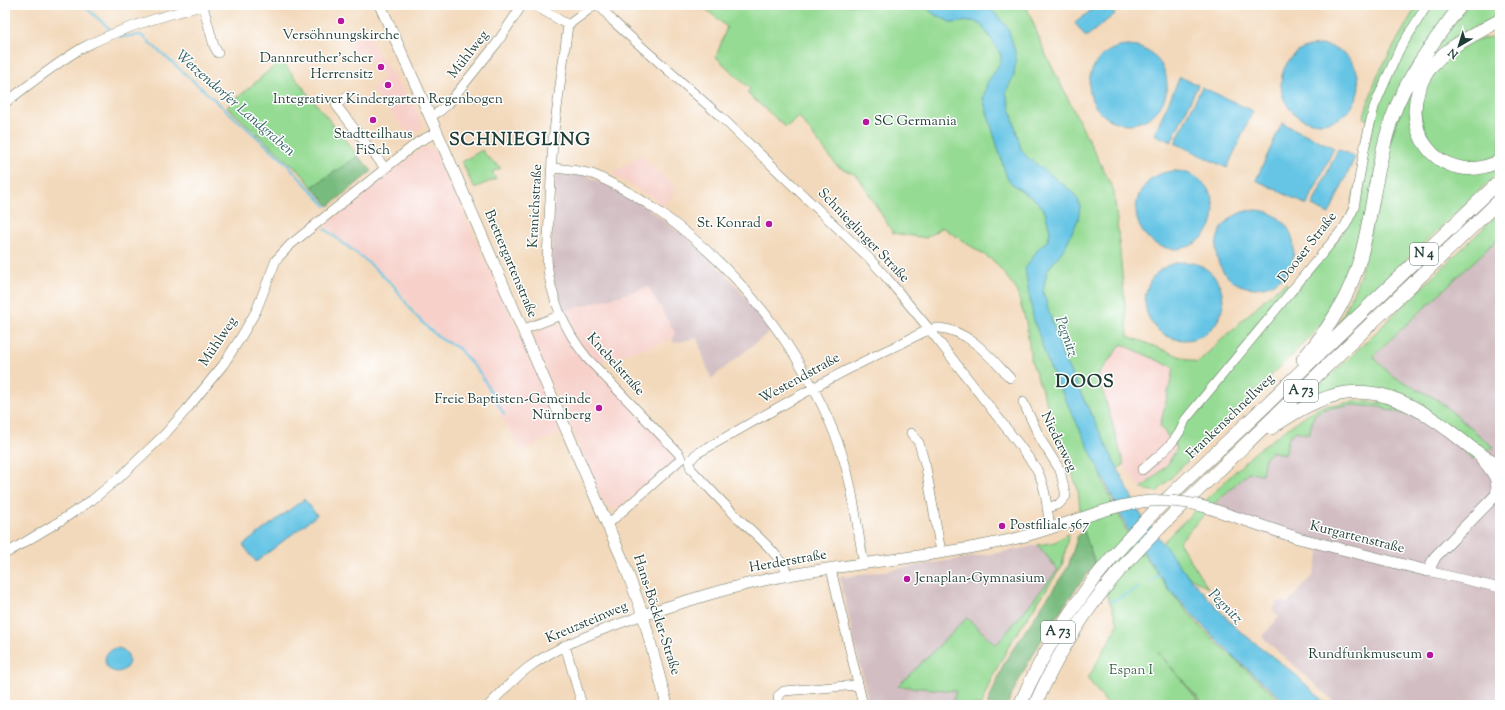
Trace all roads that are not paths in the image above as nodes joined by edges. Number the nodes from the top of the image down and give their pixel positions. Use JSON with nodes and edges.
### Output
{"nodes":[{"id":1,"x":204,"y":5,"type":"edge"},
{"id":2,"x":380,"y":5,"type":"edge"},
{"id":3,"x":522,"y":5,"type":"edge"},
{"id":4,"x":534,"y":5,"type":"edge"},
{"id":5,"x":595,"y":5,"type":"edge"},
{"id":6,"x":599,"y":5,"type":"edge"},
{"id":7,"x":1427,"y":5,"type":"edge"},
{"id":8,"x":1461,"y":5,"type":"edge"},
{"id":9,"x":1500,"y":20,"type":"edge"},
{"id":10,"x":568,"y":25,"type":"junction"},
{"id":11,"x":1500,"y":32,"type":"edge"},
{"id":12,"x":1466,"y":40,"type":"junction"},
{"id":13,"x":218,"y":53,"type":"dead end"},
{"id":14,"x":347,"y":96,"type":"dead end"},
{"id":15,"x":5,"y":103,"type":"edge"},
{"id":16,"x":430,"y":117,"type":"junction"},
{"id":17,"x":437,"y":132,"type":"junction"},
{"id":18,"x":1500,"y":161,"type":"edge"},
{"id":19,"x":385,"y":168,"type":"junction"},
{"id":20,"x":552,"y":168,"type":"junction"},
{"id":21,"x":1500,"y":181,"type":"edge"},
{"id":22,"x":1500,"y":200,"type":"edge"},
{"id":23,"x":561,"y":315,"type":"junction"},
{"id":24,"x":1348,"y":326,"type":"joint"},
{"id":25,"x":522,"y":330,"type":"junction"},
{"id":26,"x":930,"y":330,"type":"junction"},
{"id":27,"x":1358,"y":336,"type":"joint"},
{"id":28,"x":1010,"y":378,"type":"dead end"},
{"id":29,"x":813,"y":387,"type":"junction"},
{"id":30,"x":1023,"y":402,"type":"dead end"},
{"id":31,"x":1251,"y":419,"type":"junction"},
{"id":32,"x":911,"y":433,"type":"dead end"},
{"id":33,"x":1244,"y":446,"type":"junction"},
{"id":34,"x":1478,"y":452,"type":"junction"},
{"id":35,"x":685,"y":460,"type":"junction"},
{"id":36,"x":1500,"y":464,"type":"edge"},
{"id":37,"x":1142,"y":470,"type":"dead end"},
{"id":38,"x":1499,"y":493,"type":"edge"},
{"id":39,"x":1047,"y":508,"type":"junction"},
{"id":40,"x":1076,"y":520,"type":"joint"},
{"id":41,"x":1050,"y":528,"type":"junction"},
{"id":42,"x":609,"y":530,"type":"junction"},
{"id":43,"x":941,"y":552,"type":"junction"},
{"id":44,"x":5,"y":554,"type":"edge"},
{"id":45,"x":864,"y":564,"type":"junction"},
{"id":46,"x":831,"y":569,"type":"junction"},
{"id":47,"x":1428,"y":571,"type":"junction"},
{"id":48,"x":789,"y":576,"type":"junction"},
{"id":49,"x":1500,"y":588,"type":"edge"},
{"id":50,"x":643,"y":615,"type":"junction"},
{"id":51,"x":565,"y":645,"type":"junction"},
{"id":52,"x":858,"y":686,"type":"junction"},
{"id":53,"x":489,"y":705,"type":"edge"},
{"id":54,"x":582,"y":705,"type":"edge"},
{"id":55,"x":667,"y":705,"type":"edge"},
{"id":56,"x":779,"y":705,"type":"edge"},
{"id":57,"x":863,"y":705,"type":"edge"},
{"id":58,"x":1020,"y":705,"type":"edge"},
{"id":59,"x":1035,"y":705,"type":"edge"}],
"edges":[{"from":1,"to":13,"type":"street"},
{"from":1,"to":15,"type":"street"},
{"from":2,"to":16,"type":"main road","name":"Brettergartenstraße"},
{"from":3,"to":16,"type":"street","name":"Mühlweg"},
{"from":4,"to":10,"type":"street"},
{"from":5,"to":10,"type":"street"},
{"from":6,"to":26,"type":"street","name":"Schnieglinger Straße"},
{"from":7,"to":37,"type":"street","name":"Dooser Straße"},
{"from":8,"to":31,"type":"highway"},
{"from":9,"to":12,"type":"highway"},
{"from":10,"to":20,"type":"street","name":"Kranichstraße"},
{"from":11,"to":12,"type":"highway"},
{"from":12,"to":18,"type":"highway"},
{"from":14,"to":19,"type":"street"},
{"from":16,"to":17,"type":"main road","name":"Brettergartenstraße"},
{"from":17,"to":19,"type":"street","name":"Mühlweg"},
{"from":17,"to":25,"type":"main road","name":"Brettergartenstraße"},
{"from":19,"to":44,"type":"street","name":"Mühlweg"},
{"from":20,"to":23,"type":"street","name":"Kranichstraße"},
{"from":20,"to":29,"type":"street"},
{"from":21,"to":24,"type":"highway","name":"Frankenschnellweg","number":"N 4"},
{"from":22,"to":27,"type":"highway","name":"Frankenschnellweg","number":"N 4"},
{"from":23,"to":25,"type":"street"},
{"from":23,"to":35,"type":"street","name":"Knebelstraße"},
{"from":24,"to":31,"type":"highway","name":"Frankenschnellweg","number":"A 73"},
{"from":25,"to":42,"type":"main road","name":"Brettergartenstraße"},
{"from":26,"to":28,"type":"street"},
{"from":26,"to":29,"type":"street","name":"Westendstraße"},
{"from":26,"to":39,"type":"street","name":"Schnieglinger Straße"},
{"from":27,"to":33,"type":"highway","name":"Frankenschnellweg","number":"A 73"},
{"from":29,"to":35,"type":"street","name":"Westendstraße"},
{"from":29,"to":45,"type":"street"},
{"from":30,"to":39,"type":"street","name":"Niederweg"},
{"from":31,"to":58,"type":"highway","name":"Frankenschnellweg","number":"A 73"},
{"from":32,"to":43,"type":"street"},
{"from":33,"to":34,"type":"highway"},
{"from":33,"to":59,"type":"highway","name":"Frankenschnellweg","number":"A 73"},
{"from":34,"to":36,"type":"highway"},
{"from":34,"to":38,"type":"highway"},
{"from":35,"to":42,"type":"street","name":"Westendstraße"},
{"from":35,"to":48,"type":"street","name":"Knebelstraße"},
{"from":38,"to":47,"type":"main road"},
{"from":39,"to":41,"type":"street","name":"Schnieglinger Straße"},
{"from":40,"to":41,"type":"main road","name":"Herderstraße"},
{"from":40,"to":47,"type":"main road","name":"Kurgartenstraße","bridge":true},
{"from":41,"to":43,"type":"main road","name":"Herderstraße"},
{"from":42,"to":50,"type":"main road","name":"Hans-Böckler-Straße"},
{"from":43,"to":45,"type":"main road","name":"Herderstraße"},
{"from":45,"to":46,"type":"main road","name":"Herderstraße"},
{"from":46,"to":48,"type":"main road","name":"Herderstraße"},
{"from":46,"to":52,"type":"street"},
{"from":47,"to":49,"type":"street","name":"Kurgartenstraße"},
{"from":48,"to":50,"type":"main road","name":"Herderstraße"},
{"from":50,"to":51,"type":"street","name":"Kreuzsteinweg"},
{"from":50,"to":55,"type":"main road","name":"Hans-Böckler-Straße"},
{"from":51,"to":53,"type":"street","name":"Kreuzsteinweg"},
{"from":51,"to":54,"type":"street"},
{"from":52,"to":56,"type":"street"},
{"from":52,"to":57,"type":"street"}]}
